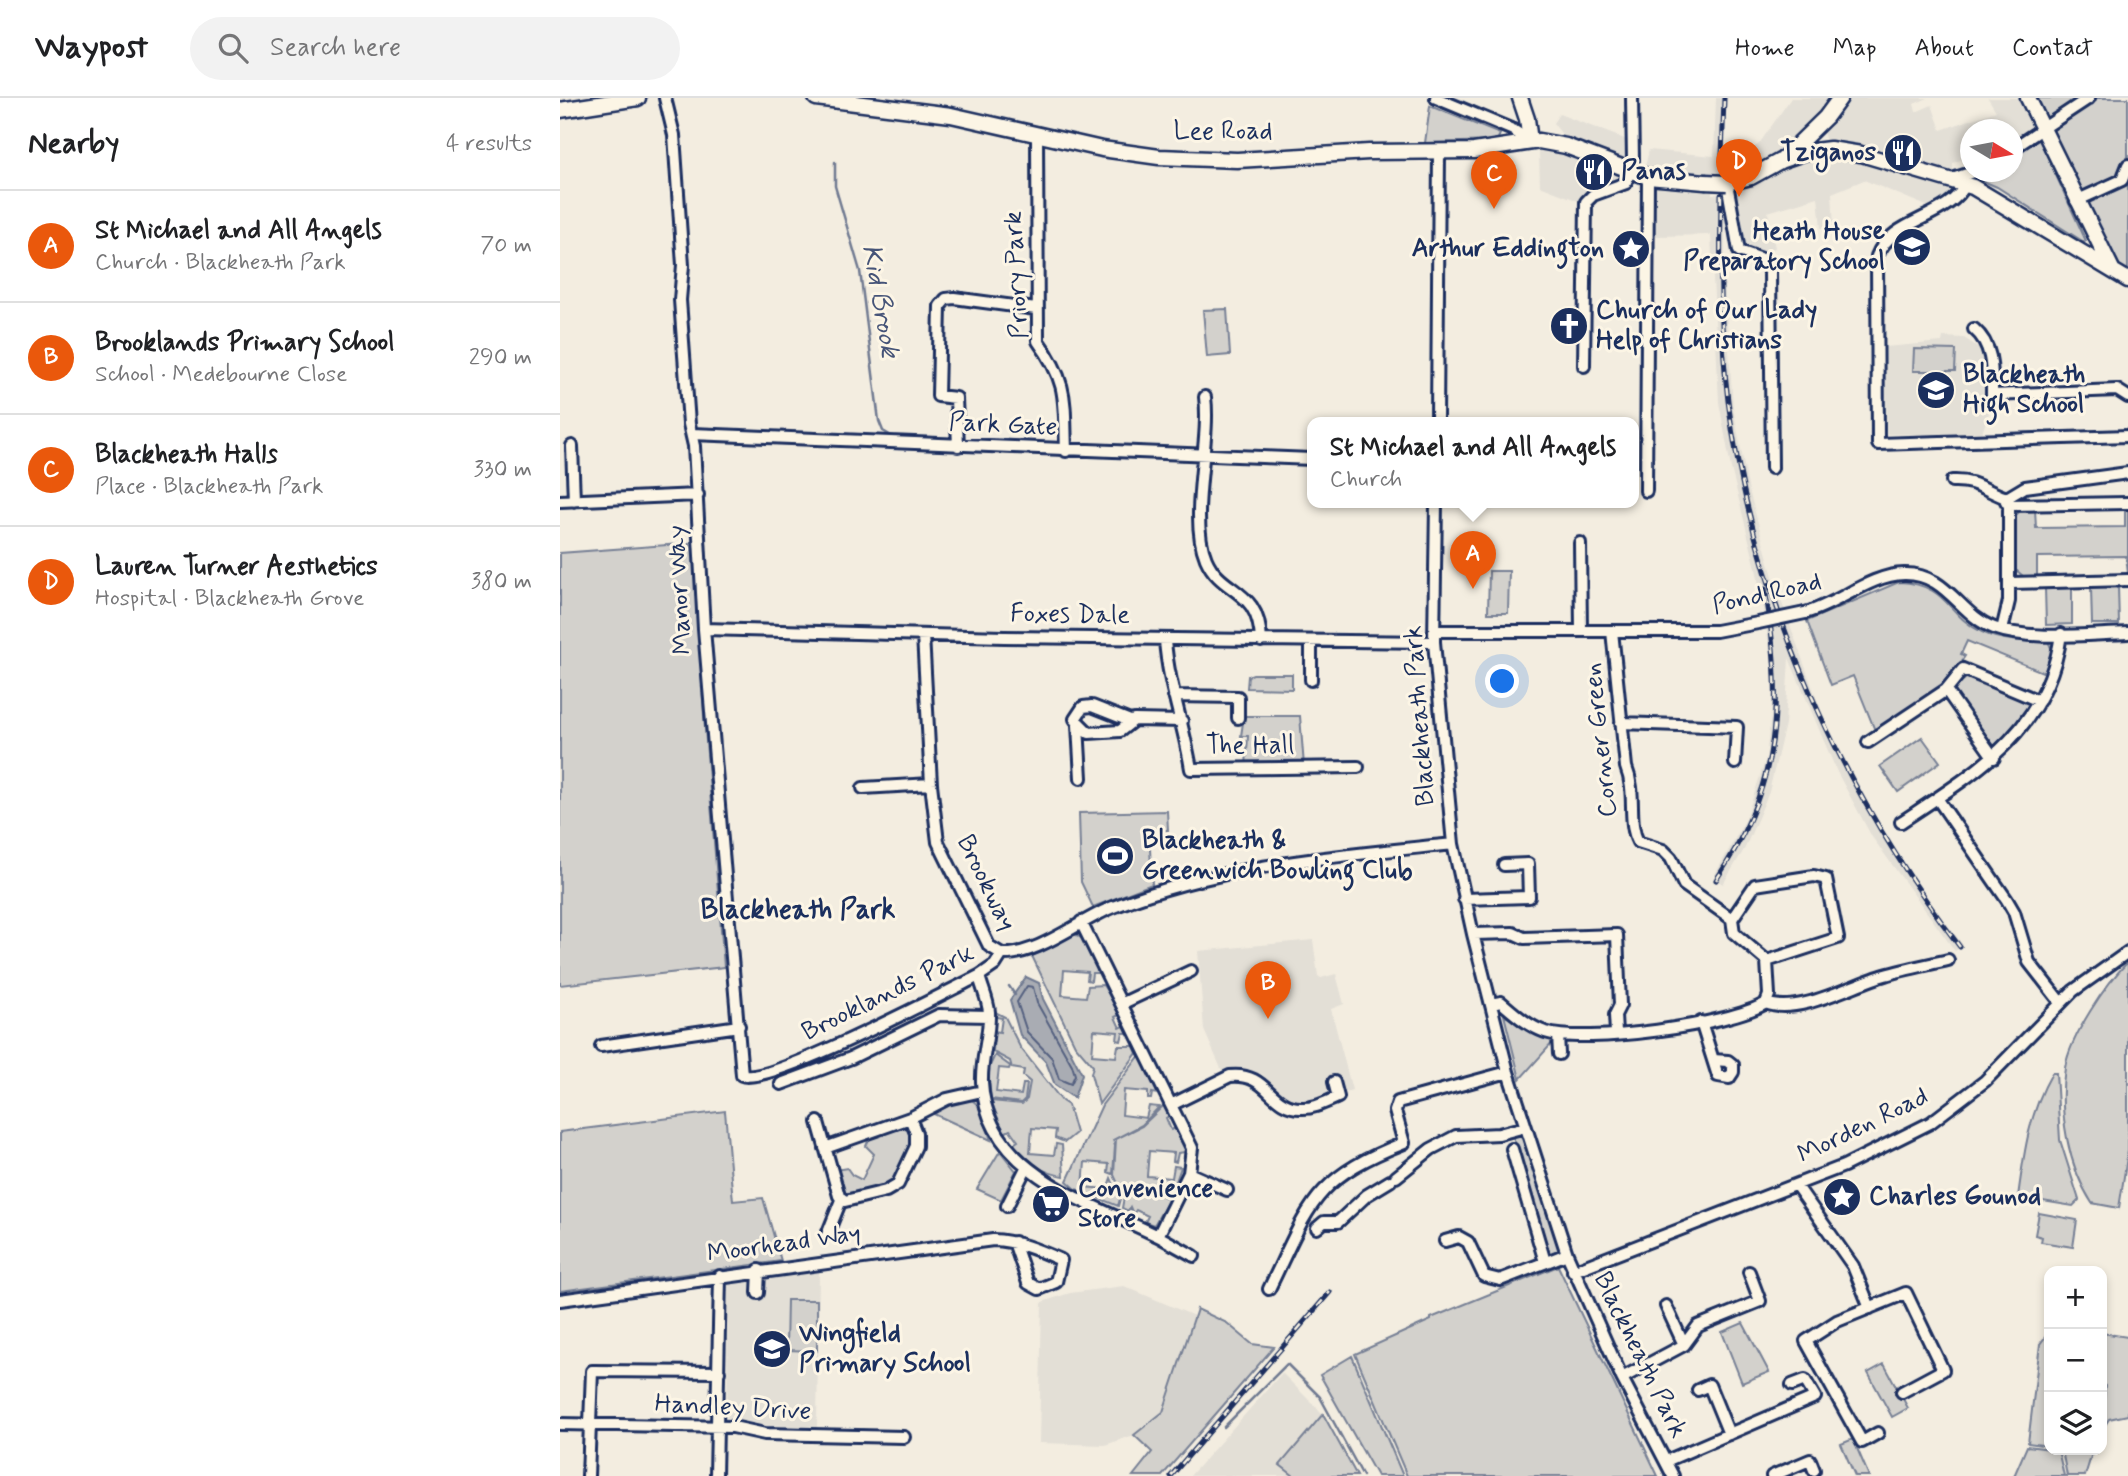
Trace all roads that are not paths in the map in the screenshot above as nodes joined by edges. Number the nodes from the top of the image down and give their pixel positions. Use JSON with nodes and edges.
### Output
{"nodes":[{"id":1,"x":638,"y":98,"type":"edge"},
{"id":2,"x":665,"y":98,"type":"edge"},
{"id":3,"x":816,"y":98,"type":"edge"},
{"id":4,"x":1436,"y":98,"type":"edge"},
{"id":5,"x":1520,"y":98,"type":"edge"},
{"id":6,"x":1632,"y":98,"type":"edge"},
{"id":7,"x":1840,"y":98,"type":"edge"},
{"id":8,"x":2028,"y":98,"type":"edge"},
{"id":9,"x":2089,"y":98,"type":"edge"},
{"id":10,"x":560,"y":110,"type":"edge"},
{"id":11,"x":1826,"y":117,"type":"junction"},
{"id":12,"x":2044,"y":128,"type":"junction"},
{"id":13,"x":1037,"y":134,"type":"junction"},
{"id":14,"x":1530,"y":141,"type":"junction"},
{"id":15,"x":2023,"y":142,"type":"edge"},
{"id":16,"x":1830,"y":149,"type":"junction"},
{"id":17,"x":1439,"y":151,"type":"junction"},
{"id":18,"x":1780,"y":161,"type":"junction"},
{"id":19,"x":2128,"y":165,"type":"edge"},
{"id":20,"x":1630,"y":171,"type":"junction"},
{"id":21,"x":1648,"y":177,"type":"junction"},
{"id":22,"x":1960,"y":177,"type":"edge"},
{"id":23,"x":1962,"y":182,"type":"edge"},
{"id":24,"x":1971,"y":182,"type":"edge"},
{"id":25,"x":1727,"y":183,"type":"junction"},
{"id":26,"x":2076,"y":201,"type":"junction"},
{"id":27,"x":2113,"y":270,"type":"junction"},
{"id":28,"x":2128,"y":280,"type":"edge"},
{"id":29,"x":1037,"y":309,"type":"junction"},
{"id":30,"x":1974,"y":329,"type":"dead end"},
{"id":31,"x":1584,"y":366,"type":"dead end"},
{"id":32,"x":1205,"y":397,"type":"dead end"},
{"id":33,"x":2128,"y":397,"type":"edge"},
{"id":34,"x":1437,"y":417,"type":"edge"},
{"id":35,"x":692,"y":434,"type":"junction"},
{"id":36,"x":2128,"y":436,"type":"edge"},
{"id":37,"x":572,"y":446,"type":"dead end"},
{"id":38,"x":958,"y":446,"type":"junction"},
{"id":39,"x":1066,"y":451,"type":"junction"},
{"id":40,"x":1203,"y":455,"type":"junction"},
{"id":41,"x":1307,"y":459,"type":"edge"},
{"id":42,"x":1772,"y":468,"type":"dead end"},
{"id":43,"x":2128,"y":473,"type":"edge"},
{"id":44,"x":1952,"y":481,"type":"dead end"},
{"id":45,"x":1646,"y":491,"type":"dead end"},
{"id":46,"x":698,"y":495,"type":"junction"},
{"id":47,"x":560,"y":501,"type":"edge"},
{"id":48,"x":574,"y":501,"type":"junction"},
{"id":49,"x":2007,"y":502,"type":"junction"},
{"id":50,"x":2128,"y":503,"type":"edge"},
{"id":51,"x":1436,"y":508,"type":"edge"},
{"id":52,"x":1580,"y":543,"type":"dead end"},
{"id":53,"x":2128,"y":579,"type":"edge"},
{"id":54,"x":2010,"y":583,"type":"junction"},
{"id":55,"x":704,"y":629,"type":"junction"},
{"id":56,"x":2001,"y":630,"type":"junction"},
{"id":57,"x":1581,"y":631,"type":"junction"},
{"id":58,"x":1612,"y":631,"type":"junction"},
{"id":59,"x":2128,"y":633,"type":"edge"},
{"id":60,"x":2061,"y":634,"type":"junction"},
{"id":61,"x":923,"y":635,"type":"junction"},
{"id":62,"x":1434,"y":636,"type":"junction"},
{"id":63,"x":1165,"y":640,"type":"junction"},
{"id":64,"x":1261,"y":641,"type":"junction"},
{"id":65,"x":1311,"y":641,"type":"junction"},
{"id":66,"x":1311,"y":680,"type":"dead end"},
{"id":67,"x":1946,"y":690,"type":"junction"},
{"id":68,"x":1174,"y":696,"type":"junction"},
{"id":69,"x":2039,"y":701,"type":"junction"},
{"id":70,"x":1238,"y":718,"type":"dead end"},
{"id":71,"x":1130,"y":721,"type":"junction"},
{"id":72,"x":1182,"y":721,"type":"junction"},
{"id":73,"x":1621,"y":723,"type":"junction"},
{"id":74,"x":1078,"y":725,"type":"junction"},
{"id":75,"x":1868,"y":742,"type":"dead end"},
{"id":76,"x":1994,"y":758,"type":"junction"},
{"id":77,"x":1735,"y":763,"type":"dead end"},
{"id":78,"x":1358,"y":768,"type":"dead end"},
{"id":79,"x":1081,"y":778,"type":"dead end"},
{"id":80,"x":931,"y":784,"type":"junction"},
{"id":81,"x":863,"y":788,"type":"dead end"},
{"id":82,"x":1937,"y":799,"type":"junction"},
{"id":83,"x":1901,"y":822,"type":"dead end"},
{"id":84,"x":1453,"y":844,"type":"junction"},
{"id":85,"x":1504,"y":865,"type":"dead end"},
{"id":86,"x":1464,"y":899,"type":"junction"},
{"id":87,"x":1732,"y":919,"type":"junction"},
{"id":88,"x":1082,"y":922,"type":"junction"},
{"id":89,"x":1472,"y":934,"type":"junction"},
{"id":90,"x":2128,"y":952,"type":"edge"},
{"id":91,"x":1002,"y":954,"type":"junction"},
{"id":92,"x":1948,"y":960,"type":"dead end"},
{"id":93,"x":1767,"y":961,"type":"junction"},
{"id":94,"x":1191,"y":971,"type":"dead end"},
{"id":95,"x":979,"y":976,"type":"junction"},
{"id":96,"x":1123,"y":1003,"type":"junction"},
{"id":97,"x":1766,"y":1003,"type":"junction"},
{"id":98,"x":2061,"y":1003,"type":"junction"},
{"id":99,"x":1491,"y":1004,"type":"junction"},
{"id":100,"x":989,"y":1016,"type":"junction"},
{"id":101,"x":1701,"y":1022,"type":"junction"},
{"id":102,"x":739,"y":1026,"type":"junction"},
{"id":103,"x":1616,"y":1034,"type":"junction"},
{"id":104,"x":1558,"y":1035,"type":"junction"},
{"id":105,"x":601,"y":1046,"type":"dead end"},
{"id":106,"x":1559,"y":1054,"type":"dead end"},
{"id":107,"x":1713,"y":1060,"type":"dead end"},
{"id":108,"x":1508,"y":1072,"type":"junction"},
{"id":109,"x":746,"y":1077,"type":"joint"},
{"id":110,"x":1334,"y":1082,"type":"dead end"},
{"id":111,"x":781,"y":1084,"type":"dead end"},
{"id":112,"x":982,"y":1091,"type":"junction"},
{"id":113,"x":1173,"y":1104,"type":"junction"},
{"id":114,"x":910,"y":1118,"type":"junction"},
{"id":115,"x":818,"y":1122,"type":"dead end"},
{"id":116,"x":1525,"y":1127,"type":"junction"},
{"id":117,"x":825,"y":1148,"type":"junction"},
{"id":118,"x":1512,"y":1149,"type":"dead end"},
{"id":119,"x":1026,"y":1168,"type":"junction"},
{"id":120,"x":1189,"y":1173,"type":"junction"},
{"id":121,"x":1796,"y":1185,"type":"junction"},
{"id":122,"x":1227,"y":1190,"type":"dead end"},
{"id":123,"x":841,"y":1200,"type":"junction"},
{"id":124,"x":1007,"y":1206,"type":"dead end"},
{"id":125,"x":1317,"y":1228,"type":"dead end"},
{"id":126,"x":827,"y":1235,"type":"dead end"},
{"id":127,"x":1158,"y":1236,"type":"junction"},
{"id":128,"x":1445,"y":1241,"type":"dead end"},
{"id":129,"x":1014,"y":1242,"type":"junction"},
{"id":130,"x":1567,"y":1254,"type":"junction"},
{"id":131,"x":1194,"y":1256,"type":"dead end"},
{"id":132,"x":1545,"y":1262,"type":"junction"},
{"id":133,"x":759,"y":1270,"type":"junction"},
{"id":134,"x":1573,"y":1270,"type":"junction"},
{"id":135,"x":1749,"y":1272,"type":"dead end"},
{"id":136,"x":720,"y":1276,"type":"junction"},
{"id":137,"x":1269,"y":1289,"type":"dead end"},
{"id":138,"x":758,"y":1293,"type":"dead end"},
{"id":139,"x":560,"y":1300,"type":"edge"},
{"id":140,"x":1666,"y":1306,"type":"dead end"},
{"id":141,"x":1870,"y":1308,"type":"junction"},
{"id":142,"x":1684,"y":1345,"type":"junction"},
{"id":143,"x":719,"y":1372,"type":"junction"},
{"id":144,"x":1622,"y":1378,"type":"junction"},
{"id":145,"x":1792,"y":1385,"type":"dead end"},
{"id":146,"x":1698,"y":1390,"type":"dead end"},
{"id":147,"x":1902,"y":1392,"type":"dead end"},
{"id":148,"x":560,"y":1424,"type":"edge"},
{"id":149,"x":589,"y":1425,"type":"junction"},
{"id":150,"x":717,"y":1427,"type":"junction"},
{"id":151,"x":1878,"y":1433,"type":"dead end"},
{"id":152,"x":1729,"y":1434,"type":"junction"},
{"id":153,"x":904,"y":1437,"type":"dead end"},
{"id":154,"x":1666,"y":1461,"type":"junction"},
{"id":155,"x":1814,"y":1470,"type":"dead end"},
{"id":156,"x":588,"y":1476,"type":"edge"},
{"id":157,"x":716,"y":1476,"type":"edge"},
{"id":158,"x":1673,"y":1476,"type":"edge"},
{"id":159,"x":1772,"y":1476,"type":"edge"}],
"edges":[{"from":1,"to":10,"type":"main road"},
{"from":2,"to":35,"type":"street","name":"Manor Way"},
{"from":3,"to":13,"type":"main road","name":"Lee Road"},
{"from":4,"to":14,"type":"street"},
{"from":5,"to":14,"type":"main road"},
{"from":6,"to":20,"type":"street"},
{"from":7,"to":11,"type":"main road"},
{"from":8,"to":12,"type":"main road"},
{"from":9,"to":12,"type":"street"},
{"from":11,"to":16,"type":"main road"},
{"from":11,"to":18,"type":"main road"},
{"from":12,"to":15,"type":"street"},
{"from":12,"to":26,"type":"main road"},
{"from":13,"to":17,"type":"main road","name":"Lee Road"},
{"from":13,"to":29,"type":"street","name":"Priory Park"},
{"from":14,"to":17,"type":"main road","name":"Lee Road"},
{"from":14,"to":20,"type":"main road","name":"Lee Road"},
{"from":16,"to":18,"type":"main road"},
{"from":16,"to":22,"type":"main road"},
{"from":17,"to":34,"type":"street"},
{"from":18,"to":25,"type":"main road"},
{"from":19,"to":26,"type":"street"},
{"from":20,"to":21,"type":"main road","name":"Lee Road"},
{"from":20,"to":31,"type":"street"},
{"from":21,"to":25,"type":"main road","name":"Lee Road","bridge":true},
{"from":21,"to":45,"type":"street"},
{"from":23,"to":36,"type":"street"},
{"from":24,"to":27,"type":"main road"},
{"from":25,"to":42,"type":"street"},
{"from":26,"to":27,"type":"main road"},
{"from":27,"to":28,"type":"main road"},
{"from":29,"to":38,"type":"street"},
{"from":29,"to":39,"type":"street","name":"Priory Park"},
{"from":30,"to":33,"type":"street"},
{"from":32,"to":40,"type":"street"},
{"from":35,"to":38,"type":"street","name":"Park Gate"},
{"from":35,"to":46,"type":"street","name":"Manor Way"},
{"from":37,"to":48,"type":"street"},
{"from":38,"to":39,"type":"street","name":"Park Gate"},
{"from":39,"to":40,"type":"street","name":"Park Gate"},
{"from":40,"to":41,"type":"street","name":"Park Gate"},
{"from":40,"to":64,"type":"street"},
{"from":43,"to":49,"type":"street"},
{"from":44,"to":49,"type":"street"},
{"from":46,"to":48,"type":"street"},
{"from":46,"to":55,"type":"street","name":"Manor Way"},
{"from":47,"to":48,"type":"street"},
{"from":49,"to":50,"type":"street"},
{"from":49,"to":54,"type":"street"},
{"from":51,"to":62,"type":"street","name":"Blackheath Park"},
{"from":52,"to":57,"type":"street"},
{"from":53,"to":54,"type":"street"},
{"from":54,"to":56,"type":"street"},
{"from":55,"to":61,"type":"street","name":"Foxes Dale"},
{"from":55,"to":102,"type":"street","name":"Manor Way"},
{"from":56,"to":58,"type":"street","name":"Pond Road","bridge":true},
{"from":56,"to":60,"type":"street","name":"Pond Road"},
{"from":57,"to":58,"type":"street","name":"Pond Road"},
{"from":57,"to":62,"type":"street","name":"Pond Road"},
{"from":58,"to":73,"type":"street","name":"Corner Green"},
{"from":59,"to":60,"type":"street","name":"Pond Road"},
{"from":60,"to":69,"type":"street"},
{"from":61,"to":63,"type":"street","name":"Foxes Dale"},
{"from":61,"to":80,"type":"street","name":"Brookway"},
{"from":62,"to":65,"type":"street","name":"Foxes Dale"},
{"from":62,"to":84,"type":"street","name":"Blackheath Park"},
{"from":63,"to":64,"type":"street","name":"Foxes Dale"},
{"from":63,"to":68,"type":"street","name":"The Hall"},
{"from":64,"to":65,"type":"street","name":"Foxes Dale"},
{"from":65,"to":66,"type":"street"},
{"from":67,"to":69,"type":"street"},
{"from":67,"to":75,"type":"street"},
{"from":67,"to":76,"type":"street"},
{"from":68,"to":70,"type":"street","name":"The Hall"},
{"from":68,"to":72,"type":"street","name":"The Hall"},
{"from":69,"to":76,"type":"street"},
{"from":71,"to":72,"type":"street","name":"The Hall"},
{"from":71,"to":74,"type":"street","name":"The Hall"},
{"from":71,"to":74,"type":"street","name":"The Hall"},
{"from":72,"to":78,"type":"street","name":"The Hall"},
{"from":73,"to":77,"type":"street"},
{"from":73,"to":87,"type":"street","name":"Corner Green"},
{"from":74,"to":79,"type":"street"},
{"from":76,"to":82,"type":"street"},
{"from":80,"to":81,"type":"street"},
{"from":80,"to":91,"type":"street","name":"Brookway"},
{"from":82,"to":83,"type":"street"},
{"from":82,"to":98,"type":"street"},
{"from":84,"to":86,"type":"street","name":"Blackheath Park"},
{"from":84,"to":88,"type":"street","name":"Brooklands Park"},
{"from":85,"to":86,"type":"street"},
{"from":86,"to":89,"type":"street","name":"Blackheath Park"},
{"from":87,"to":93,"type":"street"},
{"from":87,"to":93,"type":"street"},
{"from":88,"to":91,"type":"street","name":"Brooklands Park"},
{"from":88,"to":96,"type":"street"},
{"from":89,"to":99,"type":"street","name":"Blackheath Park"},
{"from":89,"to":103,"type":"street"},
{"from":90,"to":98,"type":"street","name":"Morden Road"},
{"from":91,"to":95,"type":"street","name":"Brooklands Park"},
{"from":92,"to":97,"type":"street"},
{"from":93,"to":97,"type":"street"},
{"from":94,"to":96,"type":"street"},
{"from":95,"to":100,"type":"street"},
{"from":95,"to":109,"type":"street","name":"Brooklands Park"},
{"from":96,"to":113,"type":"street"},
{"from":97,"to":101,"type":"street"},
{"from":98,"to":121,"type":"street","name":"Morden Road"},
{"from":99,"to":104,"type":"street"},
{"from":99,"to":108,"type":"street","name":"Blackheath Park"},
{"from":100,"to":111,"type":"street"},
{"from":100,"to":112,"type":"street"},
{"from":101,"to":103,"type":"street"},
{"from":101,"to":107,"type":"street"},
{"from":102,"to":105,"type":"street"},
{"from":102,"to":109,"type":"street","name":"Manor Way"},
{"from":103,"to":104,"type":"street"},
{"from":104,"to":106,"type":"street"},
{"from":108,"to":116,"type":"street","name":"Blackheath Park"},
{"from":108,"to":137,"type":"street"},
{"from":110,"to":113,"type":"street"},
{"from":112,"to":114,"type":"street"},
{"from":112,"to":119,"type":"street"},
{"from":113,"to":120,"type":"street"},
{"from":114,"to":117,"type":"street"},
{"from":114,"to":123,"type":"street"},
{"from":115,"to":117,"type":"street"},
{"from":116,"to":125,"type":"street"},
{"from":116,"to":130,"type":"street","name":"Blackheath Park"},
{"from":117,"to":123,"type":"street"},
{"from":118,"to":132,"type":"street"},
{"from":119,"to":124,"type":"street"},
{"from":119,"to":127,"type":"street"},
{"from":120,"to":122,"type":"street"},
{"from":120,"to":127,"type":"street"},
{"from":121,"to":134,"type":"street","name":"Morden Road"},
{"from":121,"to":141,"type":"street"},
{"from":123,"to":126,"type":"street"},
{"from":127,"to":131,"type":"street"},
{"from":128,"to":132,"type":"street","name":"Blackheath Park"},
{"from":129,"to":129,"type":"street","name":"Moorhead Way"},
{"from":129,"to":133,"type":"street","name":"Moorhead Way"},
{"from":130,"to":132,"type":"street","name":"Blackheath Park"},
{"from":130,"to":134,"type":"street","name":"Blackheath Park"},
{"from":133,"to":136,"type":"street","name":"Moorhead Way"},
{"from":133,"to":138,"type":"street"},
{"from":134,"to":144,"type":"street","name":"Blackheath Park"},
{"from":135,"to":142,"type":"street"},
{"from":136,"to":139,"type":"street","name":"Moorhead Way"},
{"from":136,"to":143,"type":"street"},
{"from":140,"to":142,"type":"street"},
{"from":141,"to":147,"type":"street"},
{"from":141,"to":151,"type":"street"},
{"from":142,"to":144,"type":"street"},
{"from":143,"to":149,"type":"street"},
{"from":143,"to":150,"type":"street"},
{"from":144,"to":154,"type":"street","name":"Blackheath Park"},
{"from":145,"to":152,"type":"street"},
{"from":146,"to":152,"type":"street"},
{"from":148,"to":149,"type":"street","name":"Handley Drive"},
{"from":149,"to":150,"type":"street","name":"Handley Drive"},
{"from":149,"to":156,"type":"street"},
{"from":150,"to":153,"type":"street","name":"Handley Drive"},
{"from":150,"to":157,"type":"street"},
{"from":152,"to":154,"type":"street"},
{"from":154,"to":158,"type":"street","name":"Blackheath Park"},
{"from":155,"to":159,"type":"street"}]}
